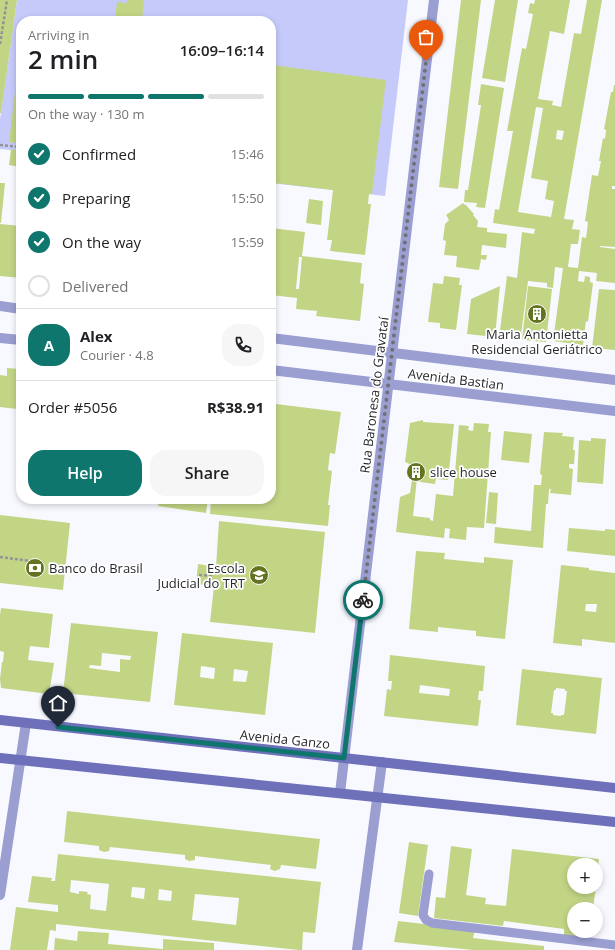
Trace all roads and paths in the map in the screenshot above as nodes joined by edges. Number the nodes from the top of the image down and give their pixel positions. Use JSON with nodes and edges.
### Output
{"nodes":[{"id":1,"x":6,"y":0,"type":"edge"},
{"id":2,"x":434,"y":0,"type":"edge"},
{"id":3,"x":1,"y":35,"type":"edge"},
{"id":4,"x":0,"y":44,"type":"edge"},
{"id":5,"x":0,"y":145,"type":"edge"},
{"id":6,"x":16,"y":147,"type":"edge"},
{"id":7,"x":0,"y":306,"type":"edge"},
{"id":8,"x":16,"y":308,"type":"edge"},
{"id":9,"x":0,"y":338,"type":"edge"},
{"id":10,"x":276,"y":339,"type":"edge"},
{"id":11,"x":16,"y":340,"type":"edge"},
{"id":12,"x":392,"y":353,"type":"junction"},
{"id":13,"x":276,"y":371,"type":"edge"},
{"id":14,"x":615,"y":380,"type":"edge"},
{"id":15,"x":388,"y":384,"type":"junction"},
{"id":16,"x":615,"y":411,"type":"edge"},
{"id":17,"x":0,"y":557,"type":"edge"},
{"id":18,"x":31,"y":561,"type":"dead end"},
{"id":19,"x":199,"y":575,"type":"dead end"},
{"id":20,"x":214,"y":576,"type":"dead end"},
{"id":21,"x":0,"y":720,"type":"edge"},
{"id":22,"x":26,"y":723,"type":"junction"},
{"id":23,"x":0,"y":758,"type":"edge"},
{"id":24,"x":344,"y":758,"type":"junction"},
{"id":25,"x":20,"y":760,"type":"junction"},
{"id":26,"x":382,"y":762,"type":"junction"},
{"id":27,"x":615,"y":788,"type":"edge"},
{"id":28,"x":340,"y":793,"type":"junction"},
{"id":29,"x":377,"y":797,"type":"junction"},
{"id":30,"x":615,"y":822,"type":"edge"},
{"id":31,"x":429,"y":874,"type":"dead end"},
{"id":32,"x":0,"y":895,"type":"edge"},
{"id":33,"x":615,"y":945,"type":"edge"},
{"id":34,"x":357,"y":950,"type":"edge"}],
"edges":[{"from":1,"to":3,"type":"path"},
{"from":2,"to":12,"type":"street","name":"Rua Baronesa do Gravataí"},
{"from":3,"to":4,"type":"path"},
{"from":5,"to":6,"type":"path"},
{"from":7,"to":8,"type":"street"},
{"from":9,"to":11,"type":"street"},
{"from":10,"to":12,"type":"street","name":"Avenida Bastian"},
{"from":12,"to":14,"type":"street","name":"Avenida Bastian"},
{"from":12,"to":15,"type":"street","name":"Rua Baronesa do Gravataí"},
{"from":13,"to":15,"type":"street","name":"Avenida Bastian"},
{"from":15,"to":16,"type":"street","name":"Avenida Bastian"},
{"from":15,"to":24,"type":"street","name":"Rua Baronesa do Gravataí"},
{"from":17,"to":18,"type":"path"},
{"from":19,"to":20,"type":"path"},
{"from":21,"to":22,"type":"street","name":"Avenida Ganzo"},
{"from":22,"to":24,"type":"street","name":"Avenida Ganzo"},
{"from":22,"to":25,"type":"street"},
{"from":23,"to":25,"type":"street"},
{"from":24,"to":26,"type":"street","name":"Avenida Ganzo"},
{"from":24,"to":28,"type":"street","name":"Rua Baronesa do Gravataí"},
{"from":25,"to":28,"type":"street"},
{"from":25,"to":32,"type":"street"},
{"from":26,"to":27,"type":"street","name":"Avenida Ganzo"},
{"from":26,"to":29,"type":"street"},
{"from":28,"to":29,"type":"street"},
{"from":29,"to":30,"type":"street"},
{"from":29,"to":34,"type":"street"},
{"from":31,"to":33,"type":"lane"}]}
